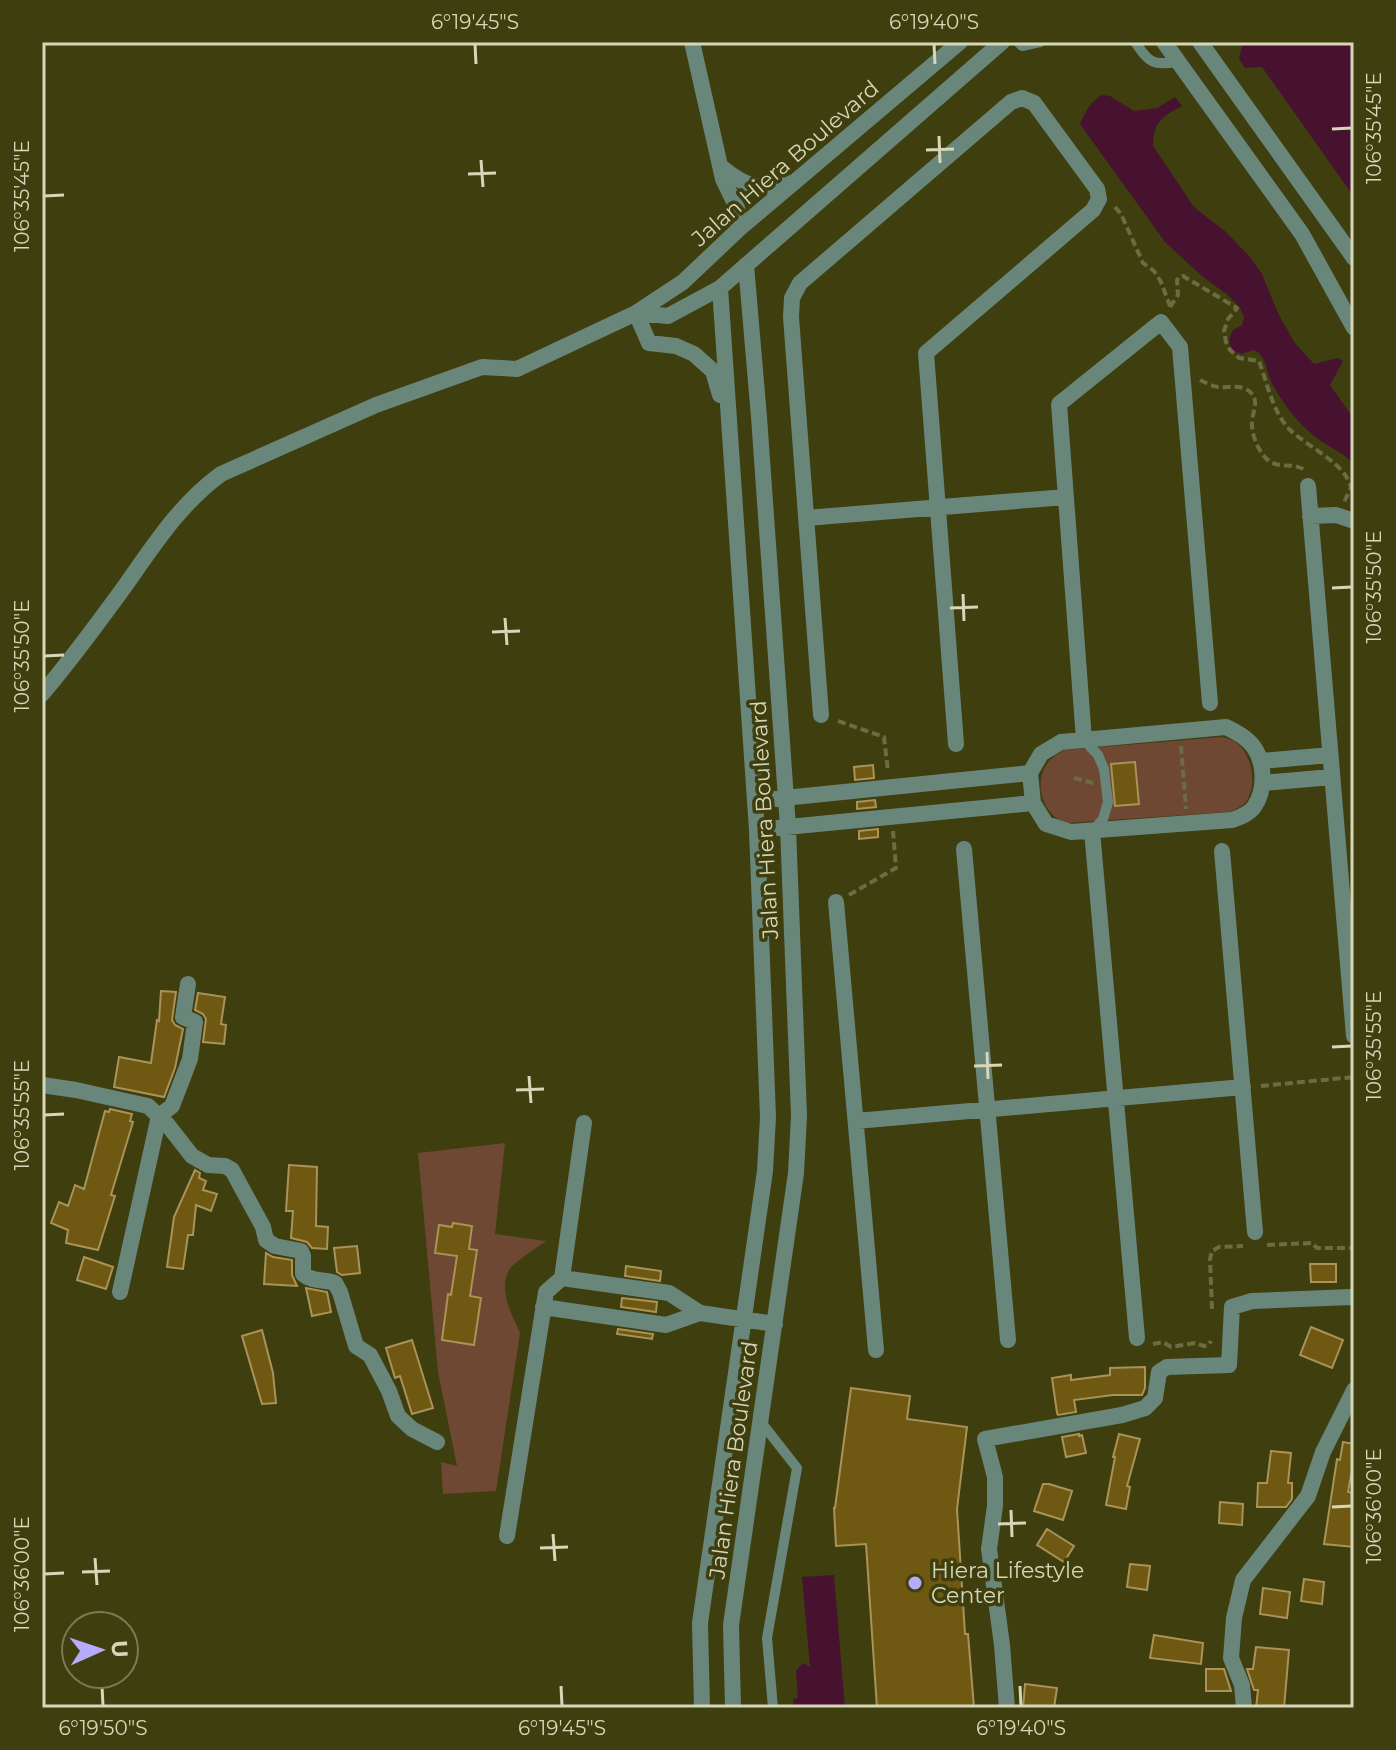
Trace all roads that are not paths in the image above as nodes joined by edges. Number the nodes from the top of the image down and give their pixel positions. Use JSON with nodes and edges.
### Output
{"nodes":[{"id":1,"x":692,"y":42,"type":"edge"},
{"id":2,"x":960,"y":42,"type":"edge"},
{"id":3,"x":1002,"y":42,"type":"edge"},
{"id":4,"x":1018,"y":42,"type":"edge"},
{"id":5,"x":1040,"y":42,"type":"edge"},
{"id":6,"x":1135,"y":42,"type":"edge"},
{"id":7,"x":1164,"y":42,"type":"edge"},
{"id":8,"x":1200,"y":42,"type":"edge"},
{"id":9,"x":1179,"y":62,"type":"junction"},
{"id":10,"x":720,"y":166,"type":"junction"},
{"id":11,"x":794,"y":182,"type":"junction"},
{"id":12,"x":739,"y":229,"type":"junction"},
{"id":13,"x":725,"y":243,"type":"junction"},
{"id":14,"x":1354,"y":258,"type":"edge"},
{"id":15,"x":746,"y":265,"type":"junction"},
{"id":16,"x":700,"y":266,"type":"junction"},
{"id":17,"x":720,"y":288,"type":"junction"},
{"id":18,"x":636,"y":313,"type":"junction"},
{"id":19,"x":1354,"y":328,"type":"edge"},
{"id":20,"x":729,"y":422,"type":"junction"},
{"id":21,"x":1308,"y":486,"type":"road end"},
{"id":22,"x":1066,"y":497,"type":"junction"},
{"id":23,"x":938,"y":507,"type":"junction"},
{"id":24,"x":1310,"y":516,"type":"junction"},
{"id":25,"x":806,"y":518,"type":"junction"},
{"id":26,"x":1354,"y":521,"type":"edge"},
{"id":27,"x":42,"y":694,"type":"edge"},
{"id":28,"x":1210,"y":703,"type":"dead end"},
{"id":29,"x":821,"y":715,"type":"road end"},
{"id":30,"x":1084,"y":740,"type":"junction"},
{"id":31,"x":956,"y":744,"type":"dead end"},
{"id":32,"x":1330,"y":755,"type":"junction"},
{"id":33,"x":1261,"y":761,"type":"junction"},
{"id":34,"x":1030,"y":773,"type":"junction"},
{"id":35,"x":1332,"y":777,"type":"junction"},
{"id":36,"x":1263,"y":783,"type":"junction"},
{"id":37,"x":889,"y":787,"type":"junction"},
{"id":38,"x":786,"y":798,"type":"junction"},
{"id":39,"x":755,"y":801,"type":"junction"},
{"id":40,"x":1033,"y":803,"type":"junction"},
{"id":41,"x":892,"y":817,"type":"junction"},
{"id":42,"x":788,"y":827,"type":"junction"},
{"id":43,"x":757,"y":830,"type":"junction"},
{"id":44,"x":1092,"y":831,"type":"junction"},
{"id":45,"x":964,"y":849,"type":"dead end"},
{"id":46,"x":1222,"y":851,"type":"dead end"},
{"id":47,"x":836,"y":902,"type":"road end"},
{"id":48,"x":1351,"y":959,"type":"edge"},
{"id":49,"x":188,"y":984,"type":"dead end"},
{"id":50,"x":1354,"y":1036,"type":"edge"},
{"id":51,"x":42,"y":1085,"type":"edge"},
{"id":52,"x":1243,"y":1087,"type":"junction"},
{"id":53,"x":1116,"y":1098,"type":"junction"},
{"id":54,"x":987,"y":1110,"type":"junction"},
{"id":55,"x":159,"y":1116,"type":"junction"},
{"id":56,"x":856,"y":1121,"type":"junction"},
{"id":57,"x":584,"y":1123,"type":"dead end"},
{"id":58,"x":1256,"y":1239,"type":"road end"},
{"id":59,"x":562,"y":1278,"type":"junction"},
{"id":60,"x":120,"y":1292,"type":"dead end"},
{"id":61,"x":1354,"y":1298,"type":"edge"},
{"id":62,"x":543,"y":1307,"type":"junction"},
{"id":63,"x":700,"y":1313,"type":"junction"},
{"id":64,"x":744,"y":1320,"type":"junction"},
{"id":65,"x":775,"y":1324,"type":"junction"},
{"id":66,"x":1137,"y":1338,"type":"road end"},
{"id":67,"x":1008,"y":1340,"type":"dead end"},
{"id":68,"x":876,"y":1350,"type":"dead end"},
{"id":69,"x":1354,"y":1390,"type":"edge"},
{"id":70,"x":759,"y":1421,"type":"junction"},
{"id":71,"x":437,"y":1442,"type":"dead end"},
{"id":72,"x":507,"y":1536,"type":"dead end"},
{"id":73,"x":702,"y":1708,"type":"edge"},
{"id":74,"x":733,"y":1708,"type":"edge"},
{"id":75,"x":773,"y":1708,"type":"edge"},
{"id":76,"x":1007,"y":1708,"type":"edge"},
{"id":77,"x":1244,"y":1708,"type":"edge"}],
"edges":[{"from":1,"to":10,"type":"street"},
{"from":2,"to":11,"type":"street","name":"Jalan Hiera Boulevard"},
{"from":3,"to":15,"type":"street"},
{"from":4,"to":5,"type":"lane"},
{"from":6,"to":9,"type":"lane"},
{"from":7,"to":9,"type":"street"},
{"from":8,"to":14,"type":"street"},
{"from":9,"to":19,"type":"street"},
{"from":10,"to":11,"type":"street"},
{"from":10,"to":12,"type":"street"},
{"from":11,"to":12,"type":"street","name":"Jalan Hiera Boulevard"},
{"from":12,"to":13,"type":"street","name":"Jalan Hiera Boulevard"},
{"from":13,"to":15,"type":"street"},
{"from":13,"to":16,"type":"street","name":"Jalan Hiera Boulevard"},
{"from":15,"to":17,"type":"street"},
{"from":15,"to":38,"type":"street","name":"Jalan Hiera Boulevard"},
{"from":16,"to":17,"type":"street"},
{"from":16,"to":18,"type":"street","name":"Jalan Hiera Boulevard"},
{"from":17,"to":18,"type":"street"},
{"from":17,"to":20,"type":"street","name":"Jalan Hiera Boulevard"},
{"from":18,"to":20,"type":"street"},
{"from":18,"to":27,"type":"street","name":"Jalan Hiera Boulevard"},
{"from":20,"to":39,"type":"street","name":"Jalan Hiera Boulevard"},
{"from":21,"to":24,"type":"street"},
{"from":22,"to":23,"type":"street"},
{"from":22,"to":28,"type":"street"},
{"from":22,"to":30,"type":"street"},
{"from":23,"to":25,"type":"street"},
{"from":23,"to":25,"type":"street"},
{"from":23,"to":31,"type":"street"},
{"from":24,"to":26,"type":"street"},
{"from":24,"to":32,"type":"street"},
{"from":25,"to":29,"type":"street"},
{"from":30,"to":33,"type":"street"},
{"from":30,"to":34,"type":"street"},
{"from":30,"to":44,"type":"lane"},
{"from":32,"to":33,"type":"street"},
{"from":32,"to":35,"type":"street"},
{"from":33,"to":36,"type":"street"},
{"from":34,"to":37,"type":"street"},
{"from":34,"to":40,"type":"street"},
{"from":35,"to":36,"type":"street"},
{"from":35,"to":48,"type":"street"},
{"from":36,"to":44,"type":"street"},
{"from":37,"to":38,"type":"street"},
{"from":37,"to":41,"type":"street"},
{"from":38,"to":39,"type":"street"},
{"from":38,"to":42,"type":"street","name":"Jalan Hiera Boulevard"},
{"from":39,"to":43,"type":"street","name":"Jalan Hiera Boulevard"},
{"from":40,"to":41,"type":"street"},
{"from":40,"to":44,"type":"street"},
{"from":41,"to":42,"type":"street"},
{"from":42,"to":43,"type":"street"},
{"from":42,"to":65,"type":"street","name":"Jalan Hiera Boulevard"},
{"from":43,"to":64,"type":"street","name":"Jalan Hiera Boulevard"},
{"from":44,"to":53,"type":"street"},
{"from":45,"to":54,"type":"street"},
{"from":46,"to":52,"type":"street"},
{"from":47,"to":56,"type":"street"},
{"from":48,"to":50,"type":"street"},
{"from":49,"to":55,"type":"street"},
{"from":51,"to":55,"type":"street"},
{"from":52,"to":53,"type":"street"},
{"from":52,"to":58,"type":"street"},
{"from":53,"to":54,"type":"street"},
{"from":53,"to":66,"type":"street"},
{"from":54,"to":56,"type":"street"},
{"from":54,"to":67,"type":"street"},
{"from":55,"to":60,"type":"street"},
{"from":55,"to":71,"type":"street"},
{"from":56,"to":68,"type":"street"},
{"from":57,"to":59,"type":"street"},
{"from":59,"to":62,"type":"street"},
{"from":59,"to":63,"type":"street"},
{"from":61,"to":76,"type":"street"},
{"from":62,"to":63,"type":"street"},
{"from":62,"to":72,"type":"street"},
{"from":63,"to":64,"type":"street"},
{"from":64,"to":65,"type":"street"},
{"from":64,"to":73,"type":"street","name":"Jalan Hiera Boulevard"},
{"from":65,"to":70,"type":"street","name":"Jalan Hiera Boulevard"},
{"from":69,"to":77,"type":"street"},
{"from":70,"to":74,"type":"street","name":"Jalan Hiera Boulevard"},
{"from":70,"to":75,"type":"lane"}]}
